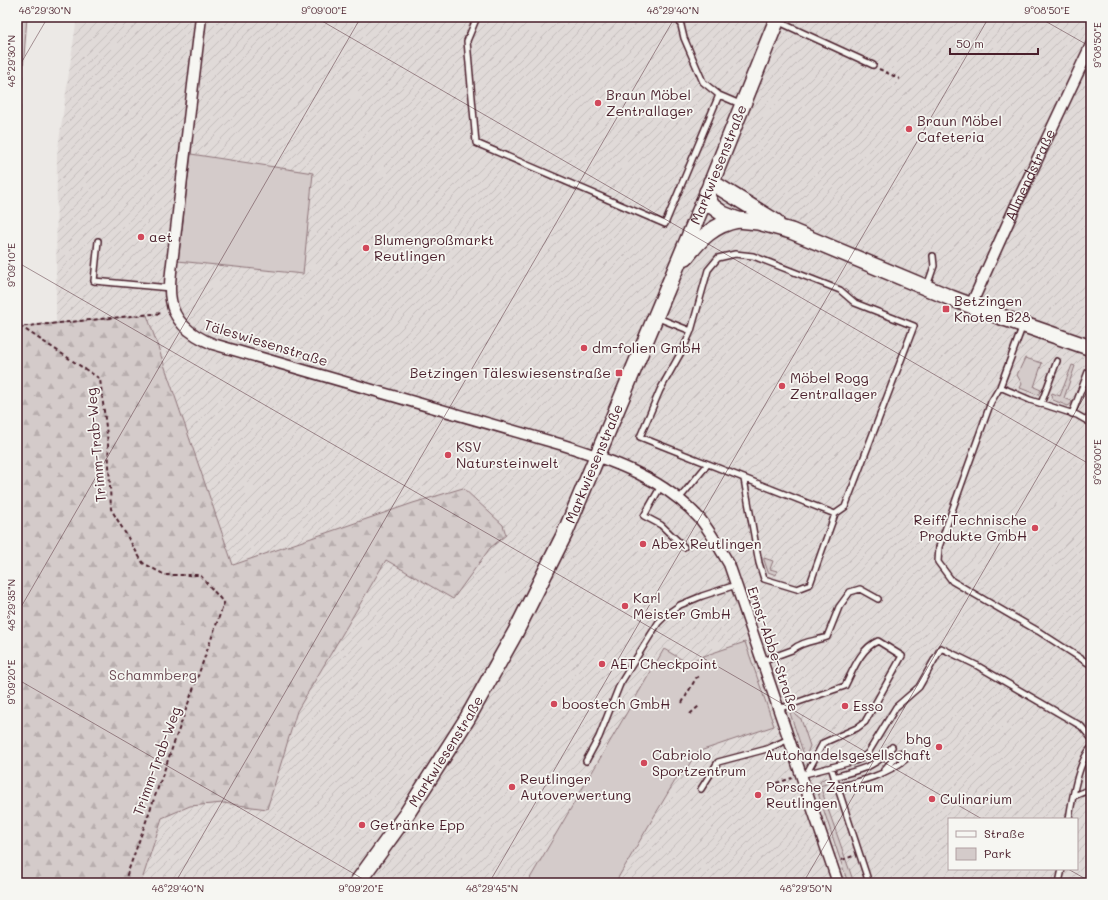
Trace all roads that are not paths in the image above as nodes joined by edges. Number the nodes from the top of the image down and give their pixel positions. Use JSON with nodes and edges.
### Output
{"nodes":[{"id":1,"x":201,"y":17,"type":"edge"},
{"id":2,"x":477,"y":17,"type":"edge"},
{"id":3,"x":679,"y":17,"type":"edge"},
{"id":4,"x":777,"y":19,"type":"edge"},
{"id":5,"x":1091,"y":45,"type":"edge"},
{"id":6,"x":873,"y":65,"type":"road end"},
{"id":7,"x":719,"y":95,"type":"junction"},
{"id":8,"x":743,"y":106,"type":"junction"},
{"id":9,"x":709,"y":187,"type":"junction"},
{"id":10,"x":738,"y":220,"type":"junction"},
{"id":11,"x":791,"y":231,"type":"junction"},
{"id":12,"x":98,"y":241,"type":"dead end"},
{"id":13,"x":933,"y":256,"type":"dead end"},
{"id":14,"x":678,"y":262,"type":"junction"},
{"id":15,"x":170,"y":288,"type":"junction"},
{"id":16,"x":927,"y":288,"type":"junction"},
{"id":17,"x":971,"y":305,"type":"junction"},
{"id":18,"x":656,"y":317,"type":"junction"},
{"id":19,"x":1023,"y":324,"type":"junction"},
{"id":20,"x":691,"y":331,"type":"junction"},
{"id":21,"x":1091,"y":348,"type":"edge"},
{"id":22,"x":1057,"y":361,"type":"dead end"},
{"id":23,"x":1088,"y":372,"type":"dead end"},
{"id":24,"x":1000,"y":387,"type":"junction"},
{"id":25,"x":1041,"y":404,"type":"junction"},
{"id":26,"x":1072,"y":414,"type":"junction"},
{"id":27,"x":1091,"y":423,"type":"edge"},
{"id":28,"x":598,"y":456,"type":"junction"},
{"id":29,"x":708,"y":464,"type":"junction"},
{"id":30,"x":744,"y":479,"type":"junction"},
{"id":31,"x":661,"y":486,"type":"junction"},
{"id":32,"x":679,"y":499,"type":"junction"},
{"id":33,"x":835,"y":514,"type":"junction"},
{"id":34,"x":684,"y":547,"type":"dead end"},
{"id":35,"x":736,"y":585,"type":"junction"},
{"id":36,"x":878,"y":599,"type":"dead end"},
{"id":37,"x":762,"y":661,"type":"junction"},
{"id":38,"x":1091,"y":665,"type":"edge"},
{"id":39,"x":778,"y":709,"type":"junction"},
{"id":40,"x":1091,"y":738,"type":"edge"},
{"id":41,"x":789,"y":739,"type":"junction"},
{"id":42,"x":892,"y":747,"type":"dead end"},
{"id":43,"x":1091,"y":748,"type":"edge"},
{"id":44,"x":899,"y":753,"type":"dead end"},
{"id":45,"x":906,"y":759,"type":"dead end"},
{"id":46,"x":586,"y":761,"type":"dead end"},
{"id":47,"x":831,"y":767,"type":"junction"},
{"id":48,"x":883,"y":771,"type":"junction"},
{"id":49,"x":804,"y":774,"type":"junction"},
{"id":50,"x":834,"y":777,"type":"junction"},
{"id":51,"x":837,"y":787,"type":"junction"},
{"id":52,"x":701,"y":789,"type":"dead end"},
{"id":53,"x":1091,"y":789,"type":"edge"},
{"id":54,"x":1074,"y":796,"type":"junction"},
{"id":55,"x":1069,"y":818,"type":"edge"},
{"id":56,"x":1062,"y":870,"type":"edge"},
{"id":57,"x":357,"y":883,"type":"edge"},
{"id":58,"x":837,"y":883,"type":"edge"},
{"id":59,"x":869,"y":883,"type":"edge"},
{"id":60,"x":1059,"y":883,"type":"edge"}],
"edges":[{"from":1,"to":15,"type":"street","name":"Täleswiesenstraße"},
{"from":2,"to":7,"type":"lane"},
{"from":3,"to":7,"type":"lane"},
{"from":4,"to":6,"type":"lane"},
{"from":4,"to":8,"type":"street","name":"Markwiesenstraße"},
{"from":5,"to":17,"type":"street","name":"Allmendstraße"},
{"from":7,"to":8,"type":"lane"},
{"from":8,"to":9,"type":"street","name":"Markwiesenstraße"},
{"from":9,"to":10,"type":"street"},
{"from":9,"to":11,"type":"street"},
{"from":9,"to":14,"type":"street","name":"Markwiesenstraße"},
{"from":10,"to":11,"type":"street"},
{"from":10,"to":14,"type":"street"},
{"from":11,"to":16,"type":"street"},
{"from":12,"to":15,"type":"lane"},
{"from":13,"to":16,"type":"lane"},
{"from":14,"to":18,"type":"street","name":"Markwiesenstraße"},
{"from":15,"to":28,"type":"street","name":"Täleswiesenstraße"},
{"from":16,"to":17,"type":"street"},
{"from":17,"to":19,"type":"street"},
{"from":18,"to":20,"type":"lane"},
{"from":18,"to":28,"type":"street","name":"Markwiesenstraße"},
{"from":19,"to":21,"type":"street"},
{"from":19,"to":24,"type":"lane"},
{"from":20,"to":29,"type":"lane"},
{"from":20,"to":33,"type":"lane"},
{"from":22,"to":25,"type":"lane"},
{"from":23,"to":26,"type":"lane"},
{"from":24,"to":25,"type":"lane"},
{"from":24,"to":38,"type":"lane"},
{"from":25,"to":26,"type":"lane"},
{"from":26,"to":27,"type":"lane"},
{"from":28,"to":31,"type":"street","name":"Ernst-Abbe-Straße"},
{"from":28,"to":57,"type":"street","name":"Markwiesenstraße"},
{"from":29,"to":30,"type":"lane"},
{"from":29,"to":32,"type":"lane"},
{"from":30,"to":33,"type":"lane"},
{"from":30,"to":33,"type":"lane"},
{"from":31,"to":32,"type":"street","name":"Ernst-Abbe-Straße"},
{"from":31,"to":34,"type":"lane"},
{"from":32,"to":35,"type":"street","name":"Ernst-Abbe-Straße"},
{"from":35,"to":37,"type":"street","name":"Ernst-Abbe-Straße"},
{"from":35,"to":46,"type":"lane","name":"Ernst-Abbe-Straße"},
{"from":36,"to":37,"type":"lane"},
{"from":37,"to":39,"type":"street","name":"Ernst-Abbe-Straße"},
{"from":39,"to":41,"type":"street","name":"Ernst-Abbe-Straße"},
{"from":39,"to":49,"type":"lane"},
{"from":40,"to":47,"type":"lane"},
{"from":41,"to":49,"type":"street","name":"Ernst-Abbe-Straße"},
{"from":41,"to":52,"type":"lane"},
{"from":42,"to":50,"type":"lane"},
{"from":43,"to":54,"type":"lane"},
{"from":44,"to":48,"type":"lane"},
{"from":45,"to":48,"type":"lane"},
{"from":47,"to":49,"type":"lane"},
{"from":47,"to":50,"type":"lane"},
{"from":48,"to":51,"type":"lane"},
{"from":49,"to":58,"type":"street","name":"Ernst-Abbe-Straße"},
{"from":50,"to":51,"type":"lane"},
{"from":51,"to":59,"type":"lane"},
{"from":53,"to":54,"type":"lane"},
{"from":54,"to":55,"type":"lane"},
{"from":56,"to":60,"type":"lane"}]}
